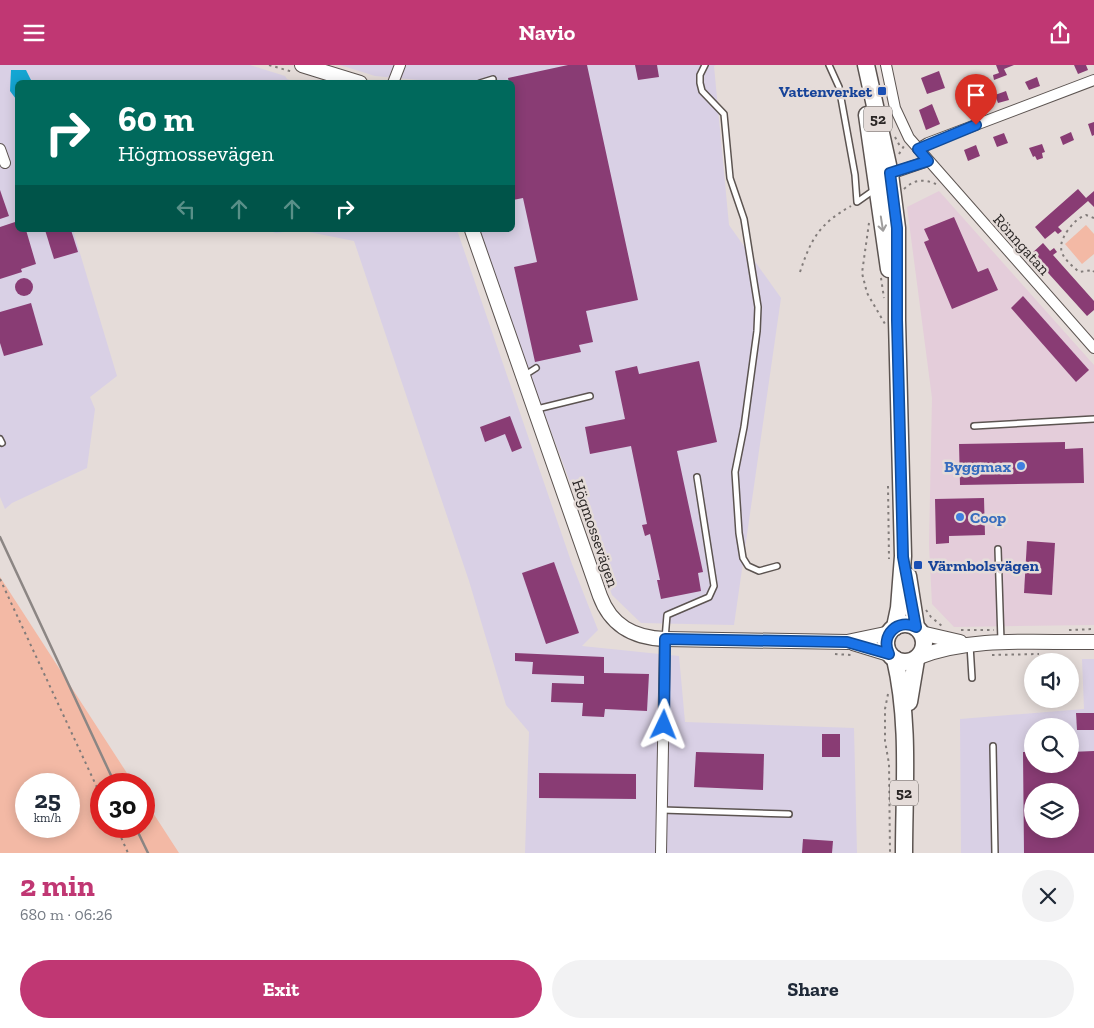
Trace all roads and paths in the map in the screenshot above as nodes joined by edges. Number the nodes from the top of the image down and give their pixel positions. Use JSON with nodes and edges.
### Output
{"nodes":[{"id":1,"x":302,"y":65,"type":"edge"},
{"id":2,"x":400,"y":65,"type":"edge"},
{"id":3,"x":705,"y":65,"type":"edge"},
{"id":4,"x":829,"y":65,"type":"edge"},
{"id":5,"x":861,"y":65,"type":"edge"},
{"id":6,"x":866,"y":65,"type":"edge"},
{"id":7,"x":886,"y":65,"type":"edge"},
{"id":8,"x":493,"y":79,"type":"dead end"},
{"id":9,"x":350,"y":80,"type":"edge"},
{"id":10,"x":393,"y":80,"type":"edge"},
{"id":11,"x":490,"y":80,"type":"edge"},
{"id":12,"x":1094,"y":80,"type":"edge"},
{"id":13,"x":0,"y":149,"type":"edge"},
{"id":14,"x":918,"y":149,"type":"junction"},
{"id":15,"x":928,"y":161,"type":"junction"},
{"id":16,"x":5,"y":163,"type":"dead end"},
{"id":17,"x":883,"y":174,"type":"junction"},
{"id":18,"x":938,"y":185,"type":"dead end"},
{"id":19,"x":903,"y":193,"type":"dead end"},
{"id":20,"x":857,"y":202,"type":"junction"},
{"id":21,"x":870,"y":215,"type":"dead end"},
{"id":22,"x":1094,"y":218,"type":"edge"},
{"id":23,"x":473,"y":232,"type":"edge"},
{"id":24,"x":1094,"y":270,"type":"edge"},
{"id":25,"x":800,"y":272,"type":"dead end"},
{"id":26,"x":892,"y":324,"type":"junction"},
{"id":27,"x":1094,"y":347,"type":"edge"},
{"id":28,"x":536,"y":368,"type":"dead end"},
{"id":29,"x":523,"y":377,"type":"junction"},
{"id":30,"x":590,"y":396,"type":"dead end"},
{"id":31,"x":534,"y":410,"type":"junction"},
{"id":32,"x":1094,"y":419,"type":"edge"},
{"id":33,"x":974,"y":425,"type":"dead end"},
{"id":34,"x":697,"y":477,"type":"dead end"},
{"id":35,"x":888,"y":483,"type":"dead end"},
{"id":36,"x":998,"y":549,"type":"dead end"},
{"id":37,"x":903,"y":557,"type":"junction"},
{"id":38,"x":777,"y":566,"type":"dead end"},
{"id":39,"x":890,"y":566,"type":"dead end"},
{"id":40,"x":0,"y":579,"type":"edge"},
{"id":41,"x":892,"y":630,"type":"junction"},
{"id":42,"x":919,"y":630,"type":"junction"},
{"id":43,"x":665,"y":639,"type":"junction"},
{"id":44,"x":1094,"y":642,"type":"edge"},
{"id":45,"x":970,"y":644,"type":"junction"},
{"id":46,"x":1001,"y":644,"type":"junction"},
{"id":47,"x":849,"y":649,"type":"junction"},
{"id":48,"x":833,"y":654,"type":"dead end"},
{"id":49,"x":1024,"y":654,"type":"edge"},
{"id":50,"x":990,"y":655,"type":"dead end"},
{"id":51,"x":892,"y":657,"type":"junction"},
{"id":52,"x":918,"y":658,"type":"junction"},
{"id":53,"x":972,"y":678,"type":"dead end"},
{"id":54,"x":889,"y":692,"type":"dead end"},
{"id":55,"x":905,"y":734,"type":"junction"},
{"id":56,"x":993,"y":746,"type":"dead end"},
{"id":57,"x":90,"y":773,"type":"edge"},
{"id":58,"x":662,"y":810,"type":"junction"},
{"id":59,"x":789,"y":815,"type":"dead end"},
{"id":60,"x":121,"y":838,"type":"edge"},
{"id":61,"x":128,"y":853,"type":"edge"},
{"id":62,"x":661,"y":853,"type":"edge"},
{"id":63,"x":890,"y":853,"type":"edge"},
{"id":64,"x":904,"y":853,"type":"edge"},
{"id":65,"x":995,"y":853,"type":"edge"}],
"edges":[{"from":1,"to":9,"type":"street"},
{"from":2,"to":10,"type":"street"},
{"from":3,"to":38,"type":"lane"},
{"from":4,"to":20,"type":"lane"},
{"from":5,"to":17,"type":"main road","number":"52"},
{"from":6,"to":17,"type":"main road","number":"52"},
{"from":7,"to":14,"type":"street","name":"Rönngatan"},
{"from":8,"to":11,"type":"lane"},
{"from":12,"to":14,"type":"street"},
{"from":13,"to":16,"type":"street"},
{"from":14,"to":15,"type":"street","name":"Rönngatan"},
{"from":15,"to":17,"type":"street"},
{"from":15,"to":27,"type":"street","name":"Rönngatan"},
{"from":17,"to":20,"type":"lane"},
{"from":17,"to":26,"type":"main road","number":"52"},
{"from":18,"to":19,"type":"path"},
{"from":20,"to":25,"type":"path"},
{"from":21,"to":26,"type":"path"},
{"from":22,"to":24,"type":"path"},
{"from":23,"to":29,"type":"street","name":"Högmossevägen"},
{"from":26,"to":37,"type":"main road","number":"52"},
{"from":28,"to":29,"type":"lane"},
{"from":29,"to":31,"type":"street","name":"Högmossevägen"},
{"from":30,"to":31,"type":"lane"},
{"from":31,"to":43,"type":"street","name":"Högmossevägen"},
{"from":32,"to":33,"type":"lane"},
{"from":34,"to":43,"type":"lane"},
{"from":35,"to":39,"type":"path"},
{"from":36,"to":46,"type":"lane"},
{"from":37,"to":41,"type":"main road","number":"52"},
{"from":37,"to":42,"type":"main road","number":"52"},
{"from":40,"to":57,"type":"path"},
{"from":41,"to":42,"type":"main road"},
{"from":41,"to":47,"type":"street","name":"Högmossevägen"},
{"from":41,"to":51,"type":"main road","number":"52"},
{"from":42,"to":45,"type":"street"},
{"from":42,"to":52,"type":"main road","number":"52"},
{"from":43,"to":47,"type":"street","name":"Högmossevägen"},
{"from":43,"to":58,"type":"street"},
{"from":44,"to":46,"type":"street"},
{"from":45,"to":46,"type":"street"},
{"from":45,"to":52,"type":"street"},
{"from":45,"to":53,"type":"lane"},
{"from":47,"to":48,"type":"path"},
{"from":47,"to":51,"type":"street","name":"Högmossevägen"},
{"from":49,"to":50,"type":"path"},
{"from":51,"to":52,"type":"main road"},
{"from":51,"to":55,"type":"main road","number":"52"},
{"from":52,"to":55,"type":"main road","number":"52"},
{"from":54,"to":63,"type":"path"},
{"from":55,"to":64,"type":"main road","number":"52"},
{"from":56,"to":65,"type":"lane"},
{"from":58,"to":59,"type":"lane"},
{"from":58,"to":62,"type":"street"},
{"from":60,"to":61,"type":"path"}]}
